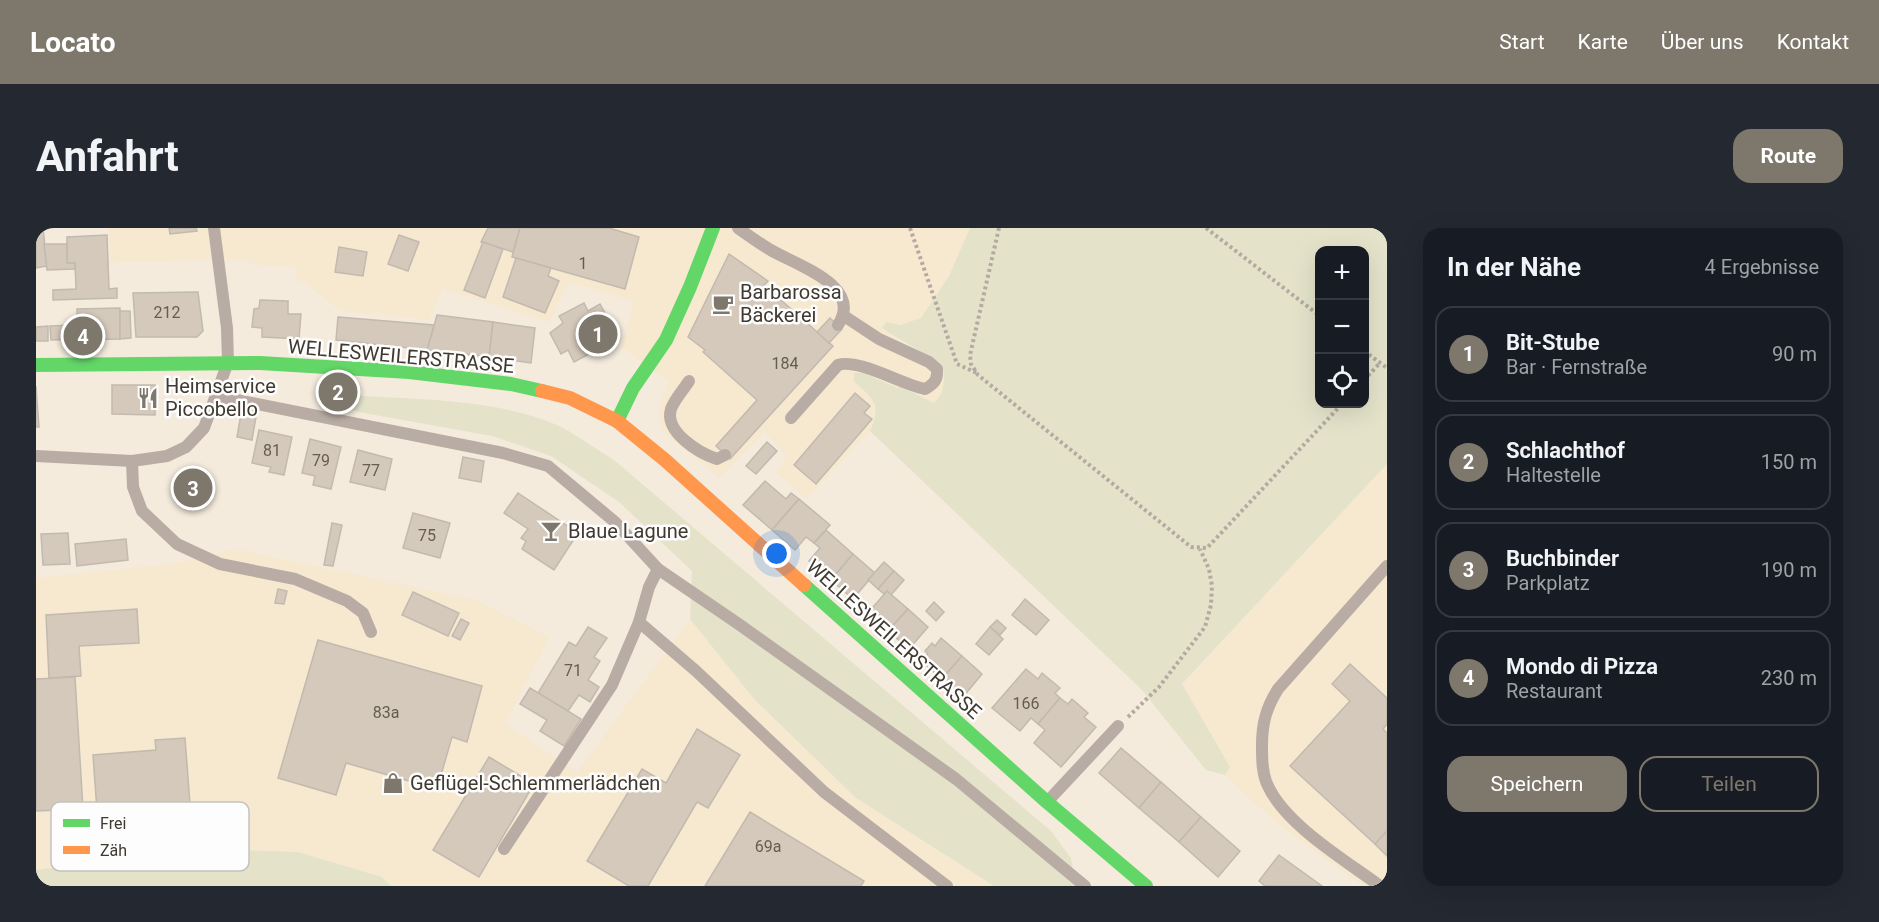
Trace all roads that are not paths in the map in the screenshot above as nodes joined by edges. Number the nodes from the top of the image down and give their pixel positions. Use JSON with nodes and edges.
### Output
{"nodes":[{"id":1,"x":214,"y":228,"type":"edge"},
{"id":2,"x":712,"y":228,"type":"edge"},
{"id":3,"x":738,"y":228,"type":"edge"},
{"id":4,"x":228,"y":362,"type":"junction"},
{"id":5,"x":36,"y":365,"type":"edge"},
{"id":6,"x":690,"y":381,"type":"dead end"},
{"id":7,"x":217,"y":396,"type":"junction"},
{"id":8,"x":791,"y":418,"type":"dead end"},
{"id":9,"x":617,"y":421,"type":"junction"},
{"id":10,"x":725,"y":454,"type":"dead end"},
{"id":11,"x":36,"y":456,"type":"edge"},
{"id":12,"x":132,"y":461,"type":"junction"},
{"id":13,"x":1387,"y":566,"type":"edge"},
{"id":14,"x":658,"y":569,"type":"junction"},
{"id":15,"x":639,"y":622,"type":"junction"},
{"id":16,"x":371,"y":632,"type":"dead end"},
{"id":17,"x":1118,"y":726,"type":"road end"},
{"id":18,"x":1047,"y":802,"type":"junction"},
{"id":19,"x":504,"y":849,"type":"dead end"},
{"id":20,"x":947,"y":886,"type":"edge"},
{"id":21,"x":1085,"y":886,"type":"edge"},
{"id":22,"x":1146,"y":886,"type":"edge"},
{"id":23,"x":1380,"y":886,"type":"edge"}],
"edges":[{"from":1,"to":4,"type":"lane"},
{"from":2,"to":9,"type":"street"},
{"from":3,"to":8,"type":"lane"},
{"from":4,"to":5,"type":"street","name":"WELLESWEILERSTRASSE"},
{"from":4,"to":7,"type":"lane"},
{"from":4,"to":9,"type":"street","name":"WELLESWEILERSTRASSE"},
{"from":6,"to":10,"type":"lane"},
{"from":7,"to":12,"type":"lane"},
{"from":7,"to":14,"type":"lane"},
{"from":9,"to":18,"type":"street","name":"WELLESWEILERSTRASSE"},
{"from":11,"to":12,"type":"lane"},
{"from":12,"to":16,"type":"lane"},
{"from":13,"to":23,"type":"lane"},
{"from":14,"to":15,"type":"lane"},
{"from":14,"to":21,"type":"lane"},
{"from":15,"to":19,"type":"lane"},
{"from":15,"to":20,"type":"lane"},
{"from":17,"to":18,"type":"lane"},
{"from":18,"to":22,"type":"street","name":"WELLESWEILERSTRASSE"}]}
